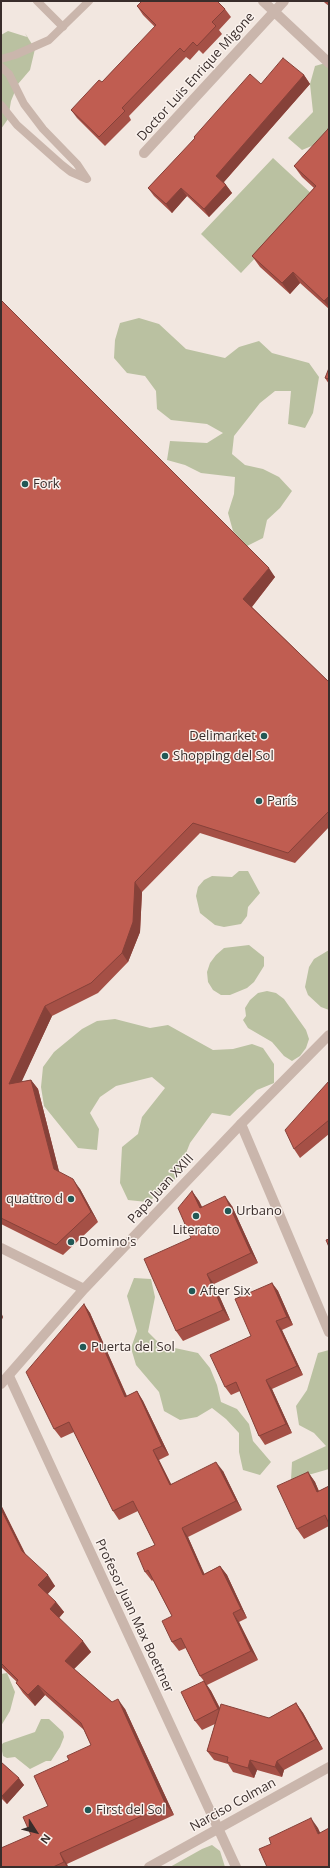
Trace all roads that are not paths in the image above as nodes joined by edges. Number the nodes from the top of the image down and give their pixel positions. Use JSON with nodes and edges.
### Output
{"nodes":[{"id":1,"x":37,"y":1,"type":"edge"},
{"id":2,"x":89,"y":1,"type":"edge"},
{"id":3,"x":263,"y":1,"type":"edge"},
{"id":4,"x":284,"y":1,"type":"edge"},
{"id":5,"x":274,"y":11,"type":"junction"},
{"id":6,"x":63,"y":26,"type":"junction"},
{"id":7,"x":1,"y":59,"type":"edge"},
{"id":8,"x":329,"y":63,"type":"edge"},
{"id":9,"x":1,"y":67,"type":"edge"},
{"id":10,"x":1,"y":105,"type":"edge"},
{"id":11,"x":144,"y":153,"type":"dead end"},
{"id":12,"x":329,"y":1035,"type":"edge"},
{"id":13,"x":241,"y":1124,"type":"junction"},
{"id":14,"x":1,"y":1248,"type":"edge"},
{"id":15,"x":84,"y":1289,"type":"junction"},
{"id":16,"x":329,"y":1332,"type":"edge"},
{"id":17,"x":9,"y":1376,"type":"junction"},
{"id":18,"x":1,"y":1384,"type":"edge"},
{"id":19,"x":329,"y":1767,"type":"edge"},
{"id":20,"x":217,"y":1829,"type":"junction"},
{"id":21,"x":149,"y":1867,"type":"edge"},
{"id":22,"x":236,"y":1867,"type":"edge"}],
"edges":[{"from":1,"to":6,"type":"lane"},
{"from":2,"to":6,"type":"lane"},
{"from":3,"to":5,"type":"street"},
{"from":4,"to":5,"type":"street","name":"Doctor Luis Enrique Migone"},
{"from":5,"to":8,"type":"street"},
{"from":5,"to":11,"type":"street","name":"Doctor Luis Enrique Migone"},
{"from":6,"to":7,"type":"lane"},
{"from":9,"to":10,"type":"lane"},
{"from":12,"to":13,"type":"street","name":"Papa Juan XXIII"},
{"from":13,"to":15,"type":"street","name":"Papa Juan XXIII"},
{"from":13,"to":16,"type":"street"},
{"from":14,"to":15,"type":"street"},
{"from":15,"to":17,"type":"street","name":"Papa Juan XXIII"},
{"from":17,"to":18,"type":"street","name":"Papa Juan XXIII"},
{"from":17,"to":20,"type":"street","name":"Profesor Juan Max Boettner"},
{"from":19,"to":20,"type":"street","name":"Narciso Colman"},
{"from":20,"to":21,"type":"street","name":"Narciso Colman"},
{"from":20,"to":22,"type":"street","name":"Profesor Juan Max Boettner"}]}
